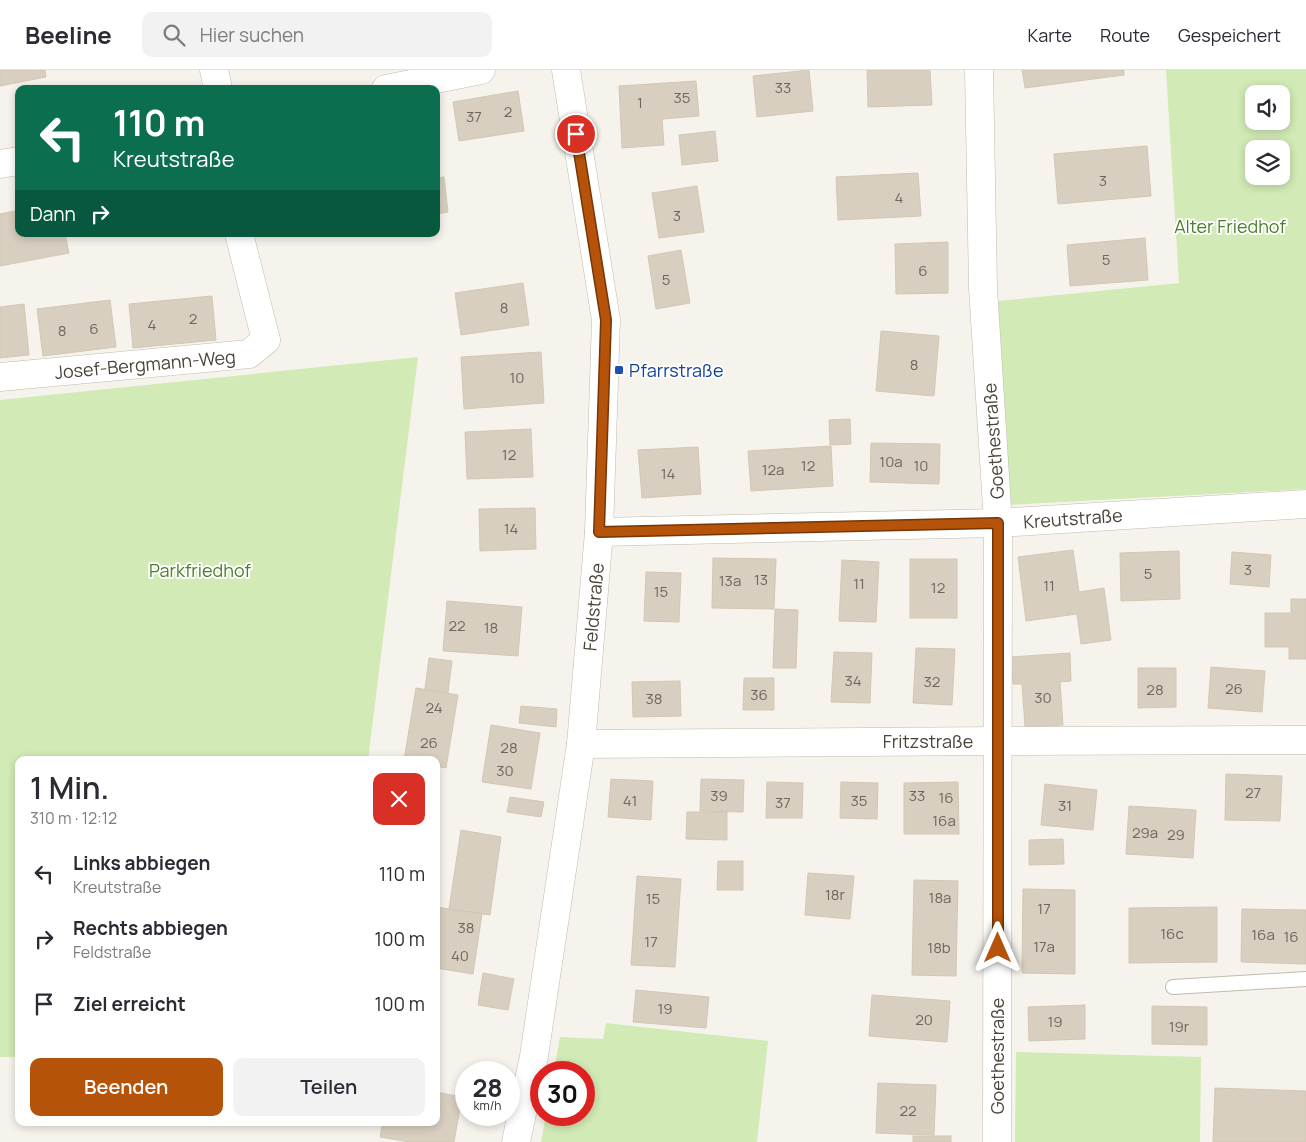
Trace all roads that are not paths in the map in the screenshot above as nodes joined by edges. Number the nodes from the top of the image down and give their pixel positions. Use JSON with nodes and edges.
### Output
{"nodes":[{"id":1,"x":214,"y":70,"type":"edge"},
{"id":2,"x":481,"y":70,"type":"edge"},
{"id":3,"x":566,"y":70,"type":"edge"},
{"id":4,"x":979,"y":70,"type":"edge"},
{"id":5,"x":217,"y":85,"type":"edge"},
{"id":6,"x":406,"y":85,"type":"edge"},
{"id":7,"x":15,"y":161,"type":"edge"},
{"id":8,"x":0,"y":164,"type":"edge"},
{"id":9,"x":240,"y":237,"type":"edge"},
{"id":10,"x":0,"y":377,"type":"edge"},
{"id":11,"x":1306,"y":504,"type":"edge"},
{"id":12,"x":998,"y":523,"type":"junction"},
{"id":13,"x":599,"y":532,"type":"junction"},
{"id":14,"x":1306,"y":740,"type":"edge"},
{"id":15,"x":998,"y":741,"type":"junction"},
{"id":16,"x":581,"y":744,"type":"junction"},
{"id":17,"x":1306,"y":979,"type":"edge"},
{"id":18,"x":1173,"y":987,"type":"dead end"},
{"id":19,"x":516,"y":1142,"type":"edge"},
{"id":20,"x":997,"y":1142,"type":"edge"}],
"edges":[{"from":1,"to":5,"type":"street"},
{"from":2,"to":6,"type":"street"},
{"from":3,"to":13,"type":"street","name":"Feldstraße"},
{"from":4,"to":12,"type":"street","name":"Goethestraße"},
{"from":7,"to":8,"type":"street"},
{"from":9,"to":10,"type":"street","name":"Josef-Bergmann-Weg"},
{"from":11,"to":12,"type":"street","name":"Kreutstraße"},
{"from":12,"to":13,"type":"street","name":"Kreutstraße"},
{"from":12,"to":15,"type":"street","name":"Goethestraße"},
{"from":13,"to":16,"type":"street","name":"Feldstraße"},
{"from":14,"to":15,"type":"street","name":"Fritzstraße"},
{"from":15,"to":16,"type":"street","name":"Fritzstraße"},
{"from":15,"to":20,"type":"street","name":"Goethestraße"},
{"from":16,"to":19,"type":"street","name":"Feldstraße"},
{"from":17,"to":18,"type":"lane"}]}
